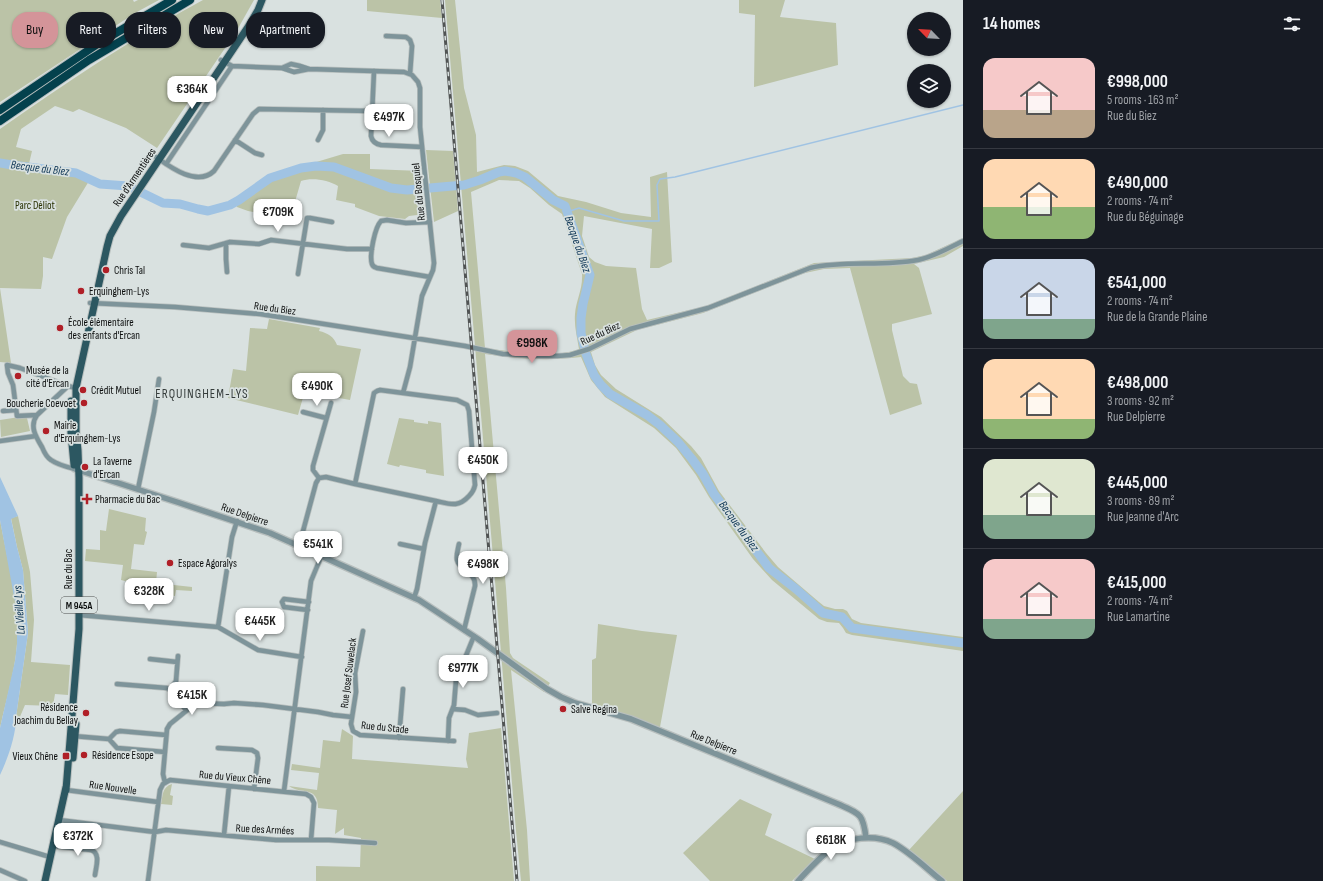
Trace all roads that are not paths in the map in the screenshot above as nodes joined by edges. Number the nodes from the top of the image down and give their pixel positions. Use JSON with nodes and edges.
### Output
{"nodes":[{"id":1,"x":172,"y":0,"type":"edge"},
{"id":2,"x":190,"y":0,"type":"edge"},
{"id":3,"x":258,"y":0,"type":"edge"},
{"id":4,"x":262,"y":0,"type":"edge"},
{"id":5,"x":386,"y":36,"type":"dead end"},
{"id":6,"x":223,"y":61,"type":"junction"},
{"id":7,"x":232,"y":66,"type":"junction"},
{"id":8,"x":282,"y":68,"type":"junction"},
{"id":9,"x":308,"y":69,"type":"junction"},
{"id":10,"x":374,"y":71,"type":"junction"},
{"id":11,"x":410,"y":74,"type":"junction"},
{"id":12,"x":0,"y":110,"type":"edge"},
{"id":13,"x":323,"y":110,"type":"junction"},
{"id":14,"x":372,"y":112,"type":"junction"},
{"id":15,"x":0,"y":121,"type":"edge"},
{"id":16,"x":235,"y":140,"type":"junction"},
{"id":17,"x":318,"y":140,"type":"dead end"},
{"id":18,"x":422,"y":147,"type":"junction"},
{"id":19,"x":262,"y":154,"type":"dead end"},
{"id":20,"x":157,"y":158,"type":"junction"},
{"id":21,"x":166,"y":164,"type":"junction"},
{"id":22,"x":332,"y":222,"type":"dead end"},
{"id":23,"x":430,"y":222,"type":"junction"},
{"id":24,"x":963,"y":241,"type":"edge"},
{"id":25,"x":226,"y":243,"type":"junction"},
{"id":26,"x":302,"y":244,"type":"junction"},
{"id":27,"x":183,"y":245,"type":"dead end"},
{"id":28,"x":372,"y":249,"type":"junction"},
{"id":29,"x":227,"y":272,"type":"dead end"},
{"id":30,"x":298,"y":274,"type":"dead end"},
{"id":31,"x":430,"y":277,"type":"junction"},
{"id":32,"x":92,"y":304,"type":"junction"},
{"id":33,"x":415,"y":339,"type":"junction"},
{"id":34,"x":159,"y":378,"type":"dead end"},
{"id":35,"x":72,"y":387,"type":"junction"},
{"id":36,"x":403,"y":393,"type":"junction"},
{"id":37,"x":331,"y":403,"type":"dead end"},
{"id":38,"x":16,"y":410,"type":"junction"},
{"id":39,"x":2,"y":411,"type":"dead end"},
{"id":40,"x":303,"y":412,"type":"dead end"},
{"id":41,"x":37,"y":415,"type":"junction"},
{"id":42,"x":326,"y":418,"type":"junction"},
{"id":43,"x":36,"y":436,"type":"junction"},
{"id":44,"x":0,"y":441,"type":"edge"},
{"id":45,"x":77,"y":470,"type":"junction"},
{"id":46,"x":319,"y":478,"type":"junction"},
{"id":47,"x":355,"y":484,"type":"junction"},
{"id":48,"x":138,"y":489,"type":"junction"},
{"id":49,"x":436,"y":501,"type":"junction"},
{"id":50,"x":237,"y":521,"type":"junction"},
{"id":51,"x":400,"y":544,"type":"dead end"},
{"id":52,"x":459,"y":544,"type":"dead end"},
{"id":53,"x":298,"y":546,"type":"junction"},
{"id":54,"x":424,"y":550,"type":"junction"},
{"id":55,"x":321,"y":556,"type":"junction"},
{"id":56,"x":414,"y":598,"type":"junction"},
{"id":57,"x":309,"y":602,"type":"junction"},
{"id":58,"x":308,"y":610,"type":"junction"},
{"id":59,"x":79,"y":615,"type":"junction"},
{"id":60,"x":218,"y":627,"type":"junction"},
{"id":61,"x":464,"y":630,"type":"junction"},
{"id":62,"x":363,"y":631,"type":"dead end"},
{"id":63,"x":474,"y":636,"type":"junction"},
{"id":64,"x":178,"y":656,"type":"dead end"},
{"id":65,"x":302,"y":657,"type":"junction"},
{"id":66,"x":150,"y":659,"type":"dead end"},
{"id":67,"x":177,"y":662,"type":"junction"},
{"id":68,"x":117,"y":684,"type":"dead end"},
{"id":69,"x":403,"y":689,"type":"dead end"},
{"id":70,"x":170,"y":690,"type":"junction"},
{"id":71,"x":453,"y":709,"type":"junction"},
{"id":72,"x":186,"y":710,"type":"junction"},
{"id":73,"x":294,"y":710,"type":"junction"},
{"id":74,"x":497,"y":714,"type":"dead end"},
{"id":75,"x":352,"y":717,"type":"junction"},
{"id":76,"x":166,"y":735,"type":"junction"},
{"id":77,"x":73,"y":736,"type":"junction"},
{"id":78,"x":399,"y":738,"type":"junction"},
{"id":79,"x":109,"y":739,"type":"junction"},
{"id":80,"x":448,"y":741,"type":"junction"},
{"id":81,"x":454,"y":742,"type":"dead end"},
{"id":82,"x":218,"y":748,"type":"dead end"},
{"id":83,"x":165,"y":752,"type":"junction"},
{"id":84,"x":165,"y":783,"type":"junction"},
{"id":85,"x":229,"y":786,"type":"junction"},
{"id":86,"x":254,"y":788,"type":"junction"},
{"id":87,"x":66,"y":790,"type":"junction"},
{"id":88,"x":284,"y":791,"type":"junction"},
{"id":89,"x":158,"y":802,"type":"junction"},
{"id":90,"x":59,"y":820,"type":"junction"},
{"id":91,"x":155,"y":832,"type":"junction"},
{"id":92,"x":224,"y":835,"type":"junction"},
{"id":93,"x":866,"y":838,"type":"junction"},
{"id":94,"x":311,"y":840,"type":"junction"},
{"id":95,"x":0,"y":842,"type":"edge"},
{"id":96,"x":375,"y":843,"type":"dead end"},
{"id":97,"x":53,"y":846,"type":"junction"},
{"id":98,"x":50,"y":857,"type":"junction"},
{"id":99,"x":0,"y":870,"type":"edge"},
{"id":100,"x":95,"y":875,"type":"dead end"},
{"id":101,"x":25,"y":881,"type":"edge"},
{"id":102,"x":45,"y":881,"type":"edge"},
{"id":103,"x":148,"y":881,"type":"edge"},
{"id":104,"x":798,"y":881,"type":"edge"},
{"id":105,"x":942,"y":881,"type":"edge"}],
"edges":[{"from":1,"to":12,"type":"highway"},
{"from":2,"to":15,"type":"highway"},
{"from":3,"to":6,"type":"main road","name":"Rue d'Armentières","number":"M 945A"},
{"from":4,"to":6,"type":"main road","name":"Rue d'Armentières","number":"M 945A"},
{"from":5,"to":11,"type":"street"},
{"from":6,"to":7,"type":"street"},
{"from":6,"to":20,"type":"main road","name":"Rue d'Armentières","number":"M 945A"},
{"from":7,"to":8,"type":"street"},
{"from":7,"to":21,"type":"street","name":"Rue d'Armentières"},
{"from":8,"to":9,"type":"street"},
{"from":8,"to":9,"type":"street"},
{"from":9,"to":10,"type":"street"},
{"from":10,"to":11,"type":"street"},
{"from":10,"to":14,"type":"street"},
{"from":11,"to":18,"type":"street","name":"Rue du Bosquiel"},
{"from":13,"to":14,"type":"street"},
{"from":13,"to":16,"type":"street"},
{"from":13,"to":17,"type":"street"},
{"from":14,"to":18,"type":"street"},
{"from":16,"to":19,"type":"street"},
{"from":16,"to":21,"type":"street"},
{"from":18,"to":23,"type":"street","name":"Rue du Bosquiel"},
{"from":20,"to":21,"type":"street"},
{"from":20,"to":32,"type":"main road","name":"Rue d'Armentières","number":"M 945A"},
{"from":22,"to":26,"type":"street"},
{"from":23,"to":28,"type":"street"},
{"from":23,"to":31,"type":"street","name":"Rue du Bosquiel"},
{"from":24,"to":33,"type":"street","name":"Rue du Biez"},
{"from":25,"to":26,"type":"street"},
{"from":25,"to":27,"type":"street"},
{"from":25,"to":29,"type":"street"},
{"from":26,"to":28,"type":"street"},
{"from":26,"to":30,"type":"street"},
{"from":28,"to":31,"type":"street"},
{"from":31,"to":33,"type":"street","name":"Rue du Bosquiel"},
{"from":32,"to":33,"type":"street","name":"Rue du Biez"},
{"from":32,"to":35,"type":"main road","name":"Rue d'Armentières","number":"M 945A"},
{"from":33,"to":36,"type":"street","name":"Rue du Bosquiel"},
{"from":34,"to":48,"type":"street"},
{"from":35,"to":38,"type":"street"},
{"from":35,"to":41,"type":"street"},
{"from":35,"to":45,"type":"main road","number":"M 945A"},
{"from":36,"to":47,"type":"street"},
{"from":36,"to":49,"type":"street"},
{"from":37,"to":42,"type":"street"},
{"from":38,"to":39,"type":"street"},
{"from":38,"to":41,"type":"street"},
{"from":40,"to":42,"type":"street"},
{"from":41,"to":43,"type":"street"},
{"from":42,"to":46,"type":"street"},
{"from":43,"to":44,"type":"street"},
{"from":43,"to":45,"type":"street"},
{"from":45,"to":48,"type":"street","name":"Rue Delpierre"},
{"from":45,"to":59,"type":"main road","name":"Rue du Bac","number":"M 945A"},
{"from":46,"to":47,"type":"street"},
{"from":46,"to":53,"type":"street"},
{"from":47,"to":49,"type":"street"},
{"from":48,"to":50,"type":"street","name":"Rue Delpierre"},
{"from":49,"to":54,"type":"street"},
{"from":50,"to":53,"type":"street","name":"Rue Delpierre"},
{"from":50,"to":60,"type":"street"},
{"from":51,"to":54,"type":"street"},
{"from":52,"to":61,"type":"street"},
{"from":53,"to":55,"type":"street","name":"Rue Delpierre"},
{"from":54,"to":56,"type":"street"},
{"from":55,"to":56,"type":"street","name":"Rue Delpierre"},
{"from":55,"to":57,"type":"street"},
{"from":56,"to":61,"type":"street","name":"Rue Delpierre"},
{"from":57,"to":58,"type":"street"},
{"from":57,"to":58,"type":"street"},
{"from":58,"to":65,"type":"street"},
{"from":59,"to":60,"type":"street"},
{"from":59,"to":77,"type":"main road","name":"Rue du Bac","number":"M 945A"},
{"from":60,"to":65,"type":"street"},
{"from":61,"to":63,"type":"street","name":"Rue Delpierre"},
{"from":62,"to":75,"type":"street","name":"Rue Josef Suwelack"},
{"from":63,"to":71,"type":"street"},
{"from":63,"to":93,"type":"street","name":"Rue Delpierre"},
{"from":64,"to":67,"type":"street"},
{"from":65,"to":73,"type":"street"},
{"from":66,"to":67,"type":"street"},
{"from":67,"to":70,"type":"street"},
{"from":68,"to":70,"type":"street"},
{"from":69,"to":78,"type":"street"},
{"from":70,"to":72,"type":"street"},
{"from":71,"to":74,"type":"street"},
{"from":71,"to":80,"type":"street"},
{"from":72,"to":73,"type":"street","name":"Rue du Stade"},
{"from":72,"to":76,"type":"street"},
{"from":73,"to":75,"type":"street","name":"Rue du Stade"},
{"from":73,"to":88,"type":"street"},
{"from":75,"to":78,"type":"street","name":"Rue du Stade"},
{"from":76,"to":79,"type":"street"},
{"from":76,"to":83,"type":"street"},
{"from":77,"to":79,"type":"street"},
{"from":77,"to":87,"type":"main road","name":"Rue du Bac","number":"M 945A"},
{"from":78,"to":80,"type":"street","name":"Rue du Stade"},
{"from":79,"to":83,"type":"street"},
{"from":80,"to":81,"type":"street","name":"Rue du Stade"},
{"from":82,"to":86,"type":"street"},
{"from":83,"to":84,"type":"street"},
{"from":84,"to":85,"type":"street","name":"Rue du Vieux Chêne"},
{"from":84,"to":89,"type":"street"},
{"from":85,"to":86,"type":"street","name":"Rue du Vieux Chêne"},
{"from":85,"to":92,"type":"street"},
{"from":86,"to":88,"type":"street","name":"Rue du Vieux Chêne"},
{"from":87,"to":89,"type":"street","name":"Rue Nouvelle"},
{"from":87,"to":90,"type":"main road","name":"Rue du Bac","number":"M 945A"},
{"from":88,"to":94,"type":"street","name":"Rue du Vieux Chêne"},
{"from":89,"to":91,"type":"street"},
{"from":90,"to":91,"type":"street","name":"Rue des Armées"},
{"from":90,"to":97,"type":"main road","name":"Rue du Bac","number":"M 945A"},
{"from":91,"to":92,"type":"street","name":"Rue des Armées"},
{"from":91,"to":103,"type":"street"},
{"from":92,"to":94,"type":"street","name":"Rue des Armées"},
{"from":93,"to":104,"type":"street"},
{"from":93,"to":105,"type":"street"},
{"from":94,"to":96,"type":"street","name":"Rue des Armées"},
{"from":95,"to":98,"type":"street"},
{"from":97,"to":98,"type":"main road","name":"Rue du Bac","number":"M 945A"},
{"from":97,"to":100,"type":"street"},
{"from":98,"to":102,"type":"main road","name":"Rue du Bac","number":"M 945A"},
{"from":99,"to":101,"type":"street"}]}
